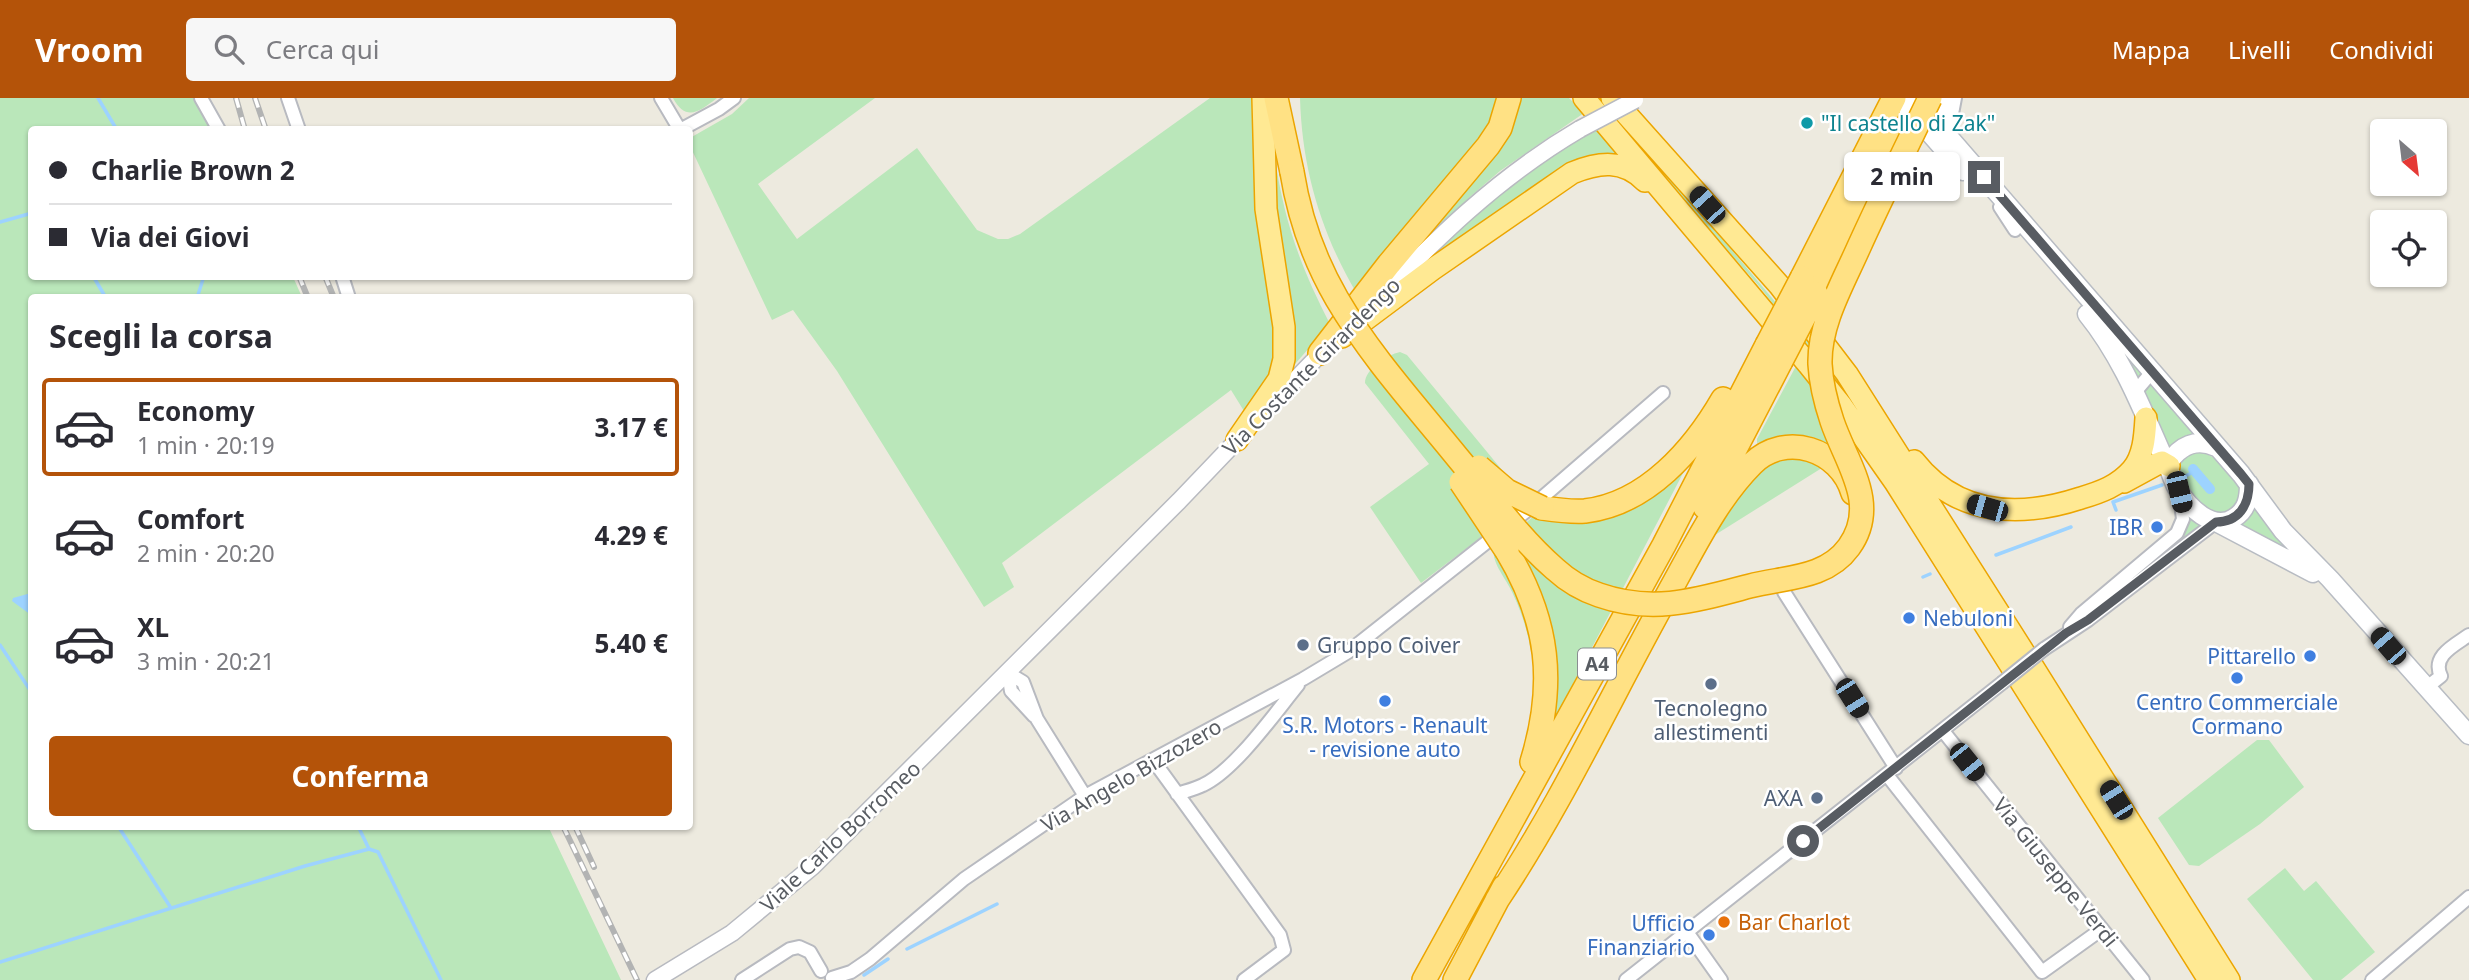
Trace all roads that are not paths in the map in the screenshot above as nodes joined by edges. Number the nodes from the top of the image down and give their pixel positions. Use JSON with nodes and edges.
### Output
{"nodes":[{"id":1,"x":201,"y":98,"type":"edge"},
{"id":2,"x":288,"y":98,"type":"edge"},
{"id":3,"x":661,"y":98,"type":"edge"},
{"id":4,"x":734,"y":98,"type":"edge"},
{"id":5,"x":1263,"y":98,"type":"edge"},
{"id":6,"x":1276,"y":98,"type":"edge"},
{"id":7,"x":1287,"y":98,"type":"edge"},
{"id":8,"x":1510,"y":98,"type":"edge"},
{"id":9,"x":1584,"y":98,"type":"edge"},
{"id":10,"x":1612,"y":98,"type":"edge"},
{"id":11,"x":1885,"y":98,"type":"edge"},
{"id":12,"x":1897,"y":98,"type":"edge"},
{"id":13,"x":1917,"y":98,"type":"edge"},
{"id":14,"x":1946,"y":98,"type":"edge"},
{"id":15,"x":1955,"y":98,"type":"edge"},
{"id":16,"x":1639,"y":99,"type":"edge"},
{"id":17,"x":1933,"y":109,"type":"edge"},
{"id":18,"x":217,"y":126,"type":"edge"},
{"id":19,"x":298,"y":126,"type":"edge"},
{"id":20,"x":678,"y":126,"type":"edge"},
{"id":21,"x":687,"y":126,"type":"edge"},
{"id":22,"x":1948,"y":135,"type":"junction"},
{"id":23,"x":1292,"y":172,"type":"junction"},
{"id":24,"x":1684,"y":216,"type":"junction"},
{"id":25,"x":2015,"y":230,"type":"junction"},
{"id":26,"x":1804,"y":281,"type":"junction"},
{"id":27,"x":1769,"y":347,"type":"junction"},
{"id":28,"x":1320,"y":353,"type":"junction"},
{"id":29,"x":2152,"y":372,"type":"junction"},
{"id":30,"x":1858,"y":392,"type":"junction"},
{"id":31,"x":2135,"y":392,"type":"junction"},
{"id":32,"x":1663,"y":393,"type":"dead end"},
{"id":33,"x":1414,"y":404,"type":"junction"},
{"id":34,"x":2146,"y":418,"type":"junction"},
{"id":35,"x":1237,"y":440,"type":"junction"},
{"id":36,"x":2216,"y":447,"type":"junction"},
{"id":37,"x":2169,"y":465,"type":"junction"},
{"id":38,"x":2249,"y":484,"type":"junction"},
{"id":39,"x":2112,"y":488,"type":"junction"},
{"id":40,"x":2179,"y":492,"type":"junction"},
{"id":41,"x":2217,"y":522,"type":"junction"},
{"id":42,"x":2238,"y":535,"type":"junction"},
{"id":43,"x":2193,"y":540,"type":"junction"},
{"id":44,"x":1776,"y":587,"type":"junction"},
{"id":45,"x":2349,"y":601,"type":"junction"},
{"id":46,"x":2066,"y":633,"type":"junction"},
{"id":47,"x":2469,"y":635,"type":"edge"},
{"id":48,"x":1008,"y":673,"type":"junction"},
{"id":49,"x":1303,"y":679,"type":"junction"},
{"id":50,"x":2426,"y":688,"type":"junction"},
{"id":51,"x":1943,"y":731,"type":"junction"},
{"id":52,"x":2469,"y":735,"type":"edge"},
{"id":53,"x":1153,"y":760,"type":"junction"},
{"id":54,"x":1892,"y":771,"type":"junction"},
{"id":55,"x":1177,"y":794,"type":"junction"},
{"id":56,"x":1085,"y":796,"type":"junction"},
{"id":57,"x":1519,"y":805,"type":"junction"},
{"id":58,"x":2469,"y":897,"type":"edge"},
{"id":59,"x":1497,"y":900,"type":"junction"},
{"id":60,"x":2102,"y":929,"type":"junction"},
{"id":61,"x":1687,"y":932,"type":"junction"},
{"id":62,"x":826,"y":977,"type":"edge"},
{"id":63,"x":655,"y":980,"type":"edge"},
{"id":64,"x":742,"y":980,"type":"edge"},
{"id":65,"x":1244,"y":980,"type":"edge"},
{"id":66,"x":1424,"y":980,"type":"edge"},
{"id":67,"x":1455,"y":980,"type":"edge"},
{"id":68,"x":1626,"y":980,"type":"edge"},
{"id":69,"x":1721,"y":980,"type":"edge"},
{"id":70,"x":2143,"y":980,"type":"edge"},
{"id":71,"x":2209,"y":980,"type":"edge"},
{"id":72,"x":2229,"y":980,"type":"edge"},
{"id":73,"x":2372,"y":980,"type":"edge"}],
"edges":[{"from":1,"to":18,"type":"street"},
{"from":2,"to":19,"type":"street"},
{"from":3,"to":20,"type":"street"},
{"from":4,"to":21,"type":"street"},
{"from":5,"to":35,"type":"highway"},
{"from":6,"to":23,"type":"highway"},
{"from":7,"to":23,"type":"highway"},
{"from":8,"to":28,"type":"highway"},
{"from":9,"to":24,"type":"highway"},
{"from":10,"to":30,"type":"highway"},
{"from":11,"to":26,"type":"highway"},
{"from":12,"to":25,"type":"main road"},
{"from":12,"to":26,"type":"highway","number":"A4"},
{"from":13,"to":17,"type":"main road"},
{"from":13,"to":26,"type":"highway","number":"A4"},
{"from":14,"to":17,"type":"street"},
{"from":15,"to":22,"type":"street"},
{"from":16,"to":28,"type":"street","name":"Via Costante Girardengo","bridge":true},
{"from":17,"to":22,"type":"main road"},
{"from":17,"to":25,"type":"street"},
{"from":17,"to":44,"type":"highway","bridge":true},
{"from":22,"to":29,"type":"main road"},
{"from":23,"to":33,"type":"highway","bridge":true},
{"from":24,"to":28,"type":"highway"},
{"from":24,"to":71,"type":"highway"},
{"from":25,"to":31,"type":"main road"},
{"from":26,"to":27,"type":"highway","number":"A4","bridge":true},
{"from":27,"to":33,"type":"highway","bridge":true},
{"from":27,"to":57,"type":"highway","number":"A4"},
{"from":27,"to":59,"type":"highway","number":"A4"},
{"from":28,"to":35,"type":"street","name":"Via Costante Girardengo"},
{"from":29,"to":31,"type":"street"},
{"from":29,"to":36,"type":"main road"},
{"from":30,"to":39,"type":"highway"},
{"from":30,"to":72,"type":"highway"},
{"from":31,"to":34,"type":"main road"},
{"from":32,"to":49,"type":"street","name":"Via Angelo Bizzozero"},
{"from":33,"to":44,"type":"highway","bridge":true},
{"from":33,"to":57,"type":"highway","bridge":true},
{"from":34,"to":37,"type":"main road"},
{"from":34,"to":39,"type":"highway"},
{"from":35,"to":48,"type":"street","name":"Via Costante Girardengo"},
{"from":36,"to":37,"type":"main road"},
{"from":36,"to":38,"type":"main road"},
{"from":37,"to":39,"type":"highway"},
{"from":37,"to":40,"type":"main road"},
{"from":38,"to":41,"type":"main road"},
{"from":38,"to":45,"type":"main road"},
{"from":40,"to":41,"type":"main road"},
{"from":40,"to":46,"type":"street"},
{"from":41,"to":42,"type":"main road"},
{"from":41,"to":43,"type":"street"},
{"from":42,"to":43,"type":"street"},
{"from":42,"to":45,"type":"main road"},
{"from":43,"to":46,"type":"street"},
{"from":44,"to":54,"type":"street"},
{"from":44,"to":59,"type":"highway","bridge":true},
{"from":45,"to":50,"type":"main road"},
{"from":46,"to":51,"type":"street","bridge":true},
{"from":47,"to":50,"type":"street"},
{"from":48,"to":56,"type":"street"},
{"from":48,"to":63,"type":"street","name":"Viale Carlo Borromeo"},
{"from":49,"to":53,"type":"street","name":"Via Angelo Bizzozero"},
{"from":49,"to":55,"type":"street","name":"Via Angelo Bizzozero"},
{"from":50,"to":52,"type":"main road"},
{"from":51,"to":54,"type":"street"},
{"from":51,"to":60,"type":"street","name":"Via Giuseppe Verdi"},
{"from":53,"to":55,"type":"street"},
{"from":53,"to":56,"type":"street","name":"Via Angelo Bizzozero"},
{"from":54,"to":60,"type":"street"},
{"from":54,"to":61,"type":"street"},
{"from":55,"to":65,"type":"street"},
{"from":56,"to":62,"type":"street","name":"Via Angelo Bizzozero"},
{"from":57,"to":66,"type":"highway","number":"A4"},
{"from":58,"to":73,"type":"street"},
{"from":59,"to":67,"type":"highway","number":"A4"},
{"from":60,"to":70,"type":"street","name":"Via Giuseppe Verdi"},
{"from":61,"to":68,"type":"street"},
{"from":61,"to":69,"type":"street"},
{"from":62,"to":64,"type":"street"}]}
